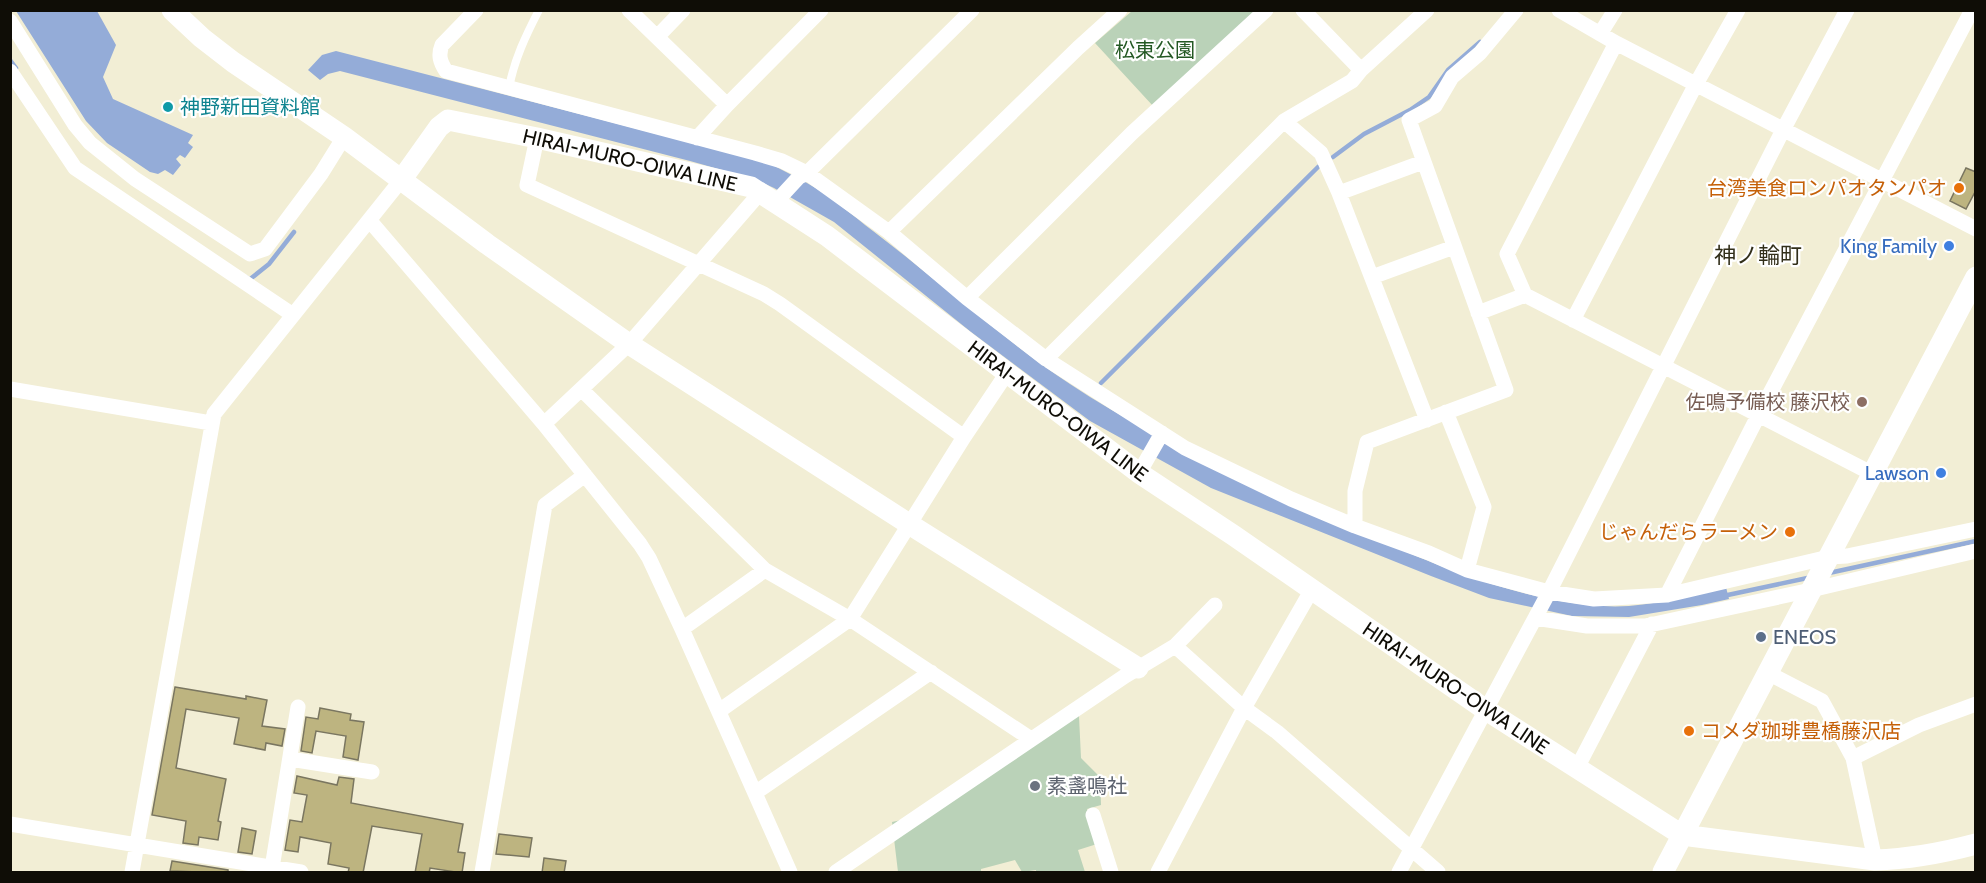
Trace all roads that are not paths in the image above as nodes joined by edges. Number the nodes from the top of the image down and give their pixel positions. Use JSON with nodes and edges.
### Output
{"nodes":[{"id":1,"x":172,"y":10,"type":"edge"},
{"id":2,"x":476,"y":10,"type":"edge"},
{"id":3,"x":539,"y":10,"type":"edge"},
{"id":4,"x":629,"y":10,"type":"edge"},
{"id":5,"x":683,"y":10,"type":"edge"},
{"id":6,"x":821,"y":10,"type":"edge"},
{"id":7,"x":972,"y":10,"type":"edge"},
{"id":8,"x":1120,"y":10,"type":"edge"},
{"id":9,"x":1266,"y":10,"type":"edge"},
{"id":10,"x":1303,"y":10,"type":"edge"},
{"id":11,"x":1427,"y":10,"type":"edge"},
{"id":12,"x":1516,"y":10,"type":"edge"},
{"id":13,"x":1559,"y":10,"type":"edge"},
{"id":14,"x":1616,"y":10,"type":"edge"},
{"id":15,"x":1738,"y":10,"type":"edge"},
{"id":16,"x":1847,"y":10,"type":"edge"},
{"id":17,"x":1972,"y":10,"type":"edge"},
{"id":18,"x":10,"y":21,"type":"edge"},
{"id":19,"x":1600,"y":34,"type":"junction"},
{"id":20,"x":657,"y":37,"type":"junction"},
{"id":21,"x":1616,"y":43,"type":"junction"},
{"id":22,"x":1361,"y":70,"type":"junction"},
{"id":23,"x":10,"y":71,"type":"edge"},
{"id":24,"x":1695,"y":84,"type":"junction"},
{"id":25,"x":509,"y":87,"type":"junction"},
{"id":26,"x":727,"y":105,"type":"junction"},
{"id":27,"x":1284,"y":121,"type":"junction"},
{"id":28,"x":1784,"y":130,"type":"junction"},
{"id":29,"x":344,"y":137,"type":"junction"},
{"id":30,"x":537,"y":138,"type":"junction"},
{"id":31,"x":697,"y":138,"type":"junction"},
{"id":32,"x":1423,"y":162,"type":"junction"},
{"id":33,"x":803,"y":175,"type":"junction"},
{"id":34,"x":402,"y":179,"type":"junction"},
{"id":35,"x":1882,"y":181,"type":"junction"},
{"id":36,"x":1339,"y":194,"type":"junction"},
{"id":37,"x":772,"y":197,"type":"junction"},
{"id":38,"x":369,"y":221,"type":"junction"},
{"id":39,"x":1976,"y":229,"type":"edge"},
{"id":40,"x":890,"y":232,"type":"junction"},
{"id":41,"x":1454,"y":247,"type":"junction"},
{"id":42,"x":697,"y":264,"type":"junction"},
{"id":43,"x":1372,"y":277,"type":"junction"},
{"id":44,"x":1976,"y":277,"type":"edge"},
{"id":45,"x":1526,"y":295,"type":"junction"},
{"id":46,"x":967,"y":298,"type":"junction"},
{"id":47,"x":1478,"y":313,"type":"junction"},
{"id":48,"x":293,"y":315,"type":"junction"},
{"id":49,"x":1573,"y":320,"type":"junction"},
{"id":50,"x":629,"y":345,"type":"junction"},
{"id":51,"x":1046,"y":359,"type":"junction"},
{"id":52,"x":1663,"y":366,"type":"junction"},
{"id":53,"x":1007,"y":373,"type":"junction"},
{"id":54,"x":10,"y":389,"type":"edge"},
{"id":55,"x":582,"y":390,"type":"junction"},
{"id":56,"x":1446,"y":412,"type":"junction"},
{"id":57,"x":1758,"y":416,"type":"junction"},
{"id":58,"x":1426,"y":420,"type":"junction"},
{"id":59,"x":211,"y":423,"type":"junction"},
{"id":60,"x":544,"y":424,"type":"junction"},
{"id":61,"x":1162,"y":433,"type":"junction"},
{"id":62,"x":964,"y":437,"type":"junction"},
{"id":63,"x":1143,"y":466,"type":"junction"},
{"id":64,"x":1871,"y":473,"type":"junction"},
{"id":65,"x":585,"y":475,"type":"junction"},
{"id":66,"x":909,"y":524,"type":"junction"},
{"id":67,"x":1354,"y":526,"type":"junction"},
{"id":68,"x":1976,"y":529,"type":"edge"},
{"id":69,"x":1976,"y":551,"type":"edge"},
{"id":70,"x":1826,"y":560,"type":"junction"},
{"id":71,"x":765,"y":570,"type":"junction"},
{"id":72,"x":1467,"y":570,"type":"junction"},
{"id":73,"x":1811,"y":588,"type":"junction"},
{"id":74,"x":1311,"y":591,"type":"junction"},
{"id":75,"x":1549,"y":592,"type":"junction"},
{"id":76,"x":1667,"y":595,"type":"junction"},
{"id":77,"x":1215,"y":605,"type":"dead end"},
{"id":78,"x":1535,"y":618,"type":"junction"},
{"id":79,"x":850,"y":619,"type":"junction"},
{"id":80,"x":1652,"y":624,"type":"junction"},
{"id":81,"x":682,"y":629,"type":"junction"},
{"id":82,"x":1175,"y":646,"type":"junction"},
{"id":83,"x":1138,"y":668,"type":"junction"},
{"id":84,"x":931,"y":672,"type":"junction"},
{"id":85,"x":1768,"y":673,"type":"junction"},
{"id":86,"x":1976,"y":704,"type":"edge"},
{"id":87,"x":298,"y":708,"type":"dead end"},
{"id":88,"x":1244,"y":708,"type":"junction"},
{"id":89,"x":1485,"y":710,"type":"junction"},
{"id":90,"x":719,"y":711,"type":"junction"},
{"id":91,"x":1031,"y":739,"type":"junction"},
{"id":92,"x":1853,"y":758,"type":"junction"},
{"id":93,"x":290,"y":759,"type":"junction"},
{"id":94,"x":1577,"y":768,"type":"junction"},
{"id":95,"x":372,"y":772,"type":"dead end"},
{"id":96,"x":755,"y":793,"type":"junction"},
{"id":97,"x":1093,"y":815,"type":"dead end"},
{"id":98,"x":10,"y":824,"type":"edge"},
{"id":99,"x":1682,"y":835,"type":"junction"},
{"id":100,"x":1976,"y":844,"type":"edge"},
{"id":101,"x":137,"y":845,"type":"junction"},
{"id":102,"x":1412,"y":849,"type":"junction"},
{"id":103,"x":1875,"y":860,"type":"junction"},
{"id":104,"x":1904,"y":866,"type":"edge"},
{"id":105,"x":272,"y":867,"type":"junction"},
{"id":106,"x":132,"y":873,"type":"edge"},
{"id":107,"x":301,"y":873,"type":"edge"},
{"id":108,"x":482,"y":873,"type":"edge"},
{"id":109,"x":790,"y":873,"type":"edge"},
{"id":110,"x":836,"y":873,"type":"edge"},
{"id":111,"x":1111,"y":873,"type":"edge"},
{"id":112,"x":1158,"y":873,"type":"edge"},
{"id":113,"x":1399,"y":873,"type":"edge"},
{"id":114,"x":1438,"y":873,"type":"edge"},
{"id":115,"x":1663,"y":873,"type":"edge"}],
"edges":[{"from":1,"to":29,"type":"main road"},
{"from":2,"to":25,"type":"street"},
{"from":3,"to":25,"type":"lane"},
{"from":4,"to":20,"type":"street"},
{"from":5,"to":20,"type":"street"},
{"from":6,"to":26,"type":"street"},
{"from":7,"to":33,"type":"street"},
{"from":8,"to":40,"type":"street"},
{"from":9,"to":46,"type":"street"},
{"from":10,"to":22,"type":"street"},
{"from":11,"to":22,"type":"street"},
{"from":12,"to":32,"type":"street"},
{"from":13,"to":19,"type":"street"},
{"from":14,"to":19,"type":"street"},
{"from":15,"to":24,"type":"street"},
{"from":16,"to":28,"type":"street"},
{"from":17,"to":35,"type":"street"},
{"from":18,"to":29,"type":"street"},
{"from":19,"to":21,"type":"street"},
{"from":20,"to":26,"type":"street"},
{"from":21,"to":24,"type":"street"},
{"from":21,"to":45,"type":"street"},
{"from":22,"to":27,"type":"street"},
{"from":23,"to":48,"type":"street"},
{"from":24,"to":28,"type":"street"},
{"from":24,"to":49,"type":"street"},
{"from":25,"to":31,"type":"street"},
{"from":26,"to":31,"type":"street"},
{"from":27,"to":36,"type":"street"},
{"from":27,"to":51,"type":"street"},
{"from":28,"to":35,"type":"street"},
{"from":28,"to":52,"type":"street"},
{"from":29,"to":34,"type":"main road"},
{"from":30,"to":34,"type":"main road","name":"HIRAI-MURO-OIWA LINE"},
{"from":30,"to":37,"type":"main road","name":"HIRAI-MURO-OIWA LINE"},
{"from":30,"to":42,"type":"street"},
{"from":31,"to":33,"type":"street"},
{"from":32,"to":36,"type":"street"},
{"from":32,"to":41,"type":"street"},
{"from":33,"to":37,"type":"street"},
{"from":33,"to":40,"type":"street"},
{"from":34,"to":38,"type":"street"},
{"from":34,"to":50,"type":"main road"},
{"from":35,"to":39,"type":"street"},
{"from":35,"to":57,"type":"street"},
{"from":36,"to":43,"type":"street"},
{"from":37,"to":42,"type":"street"},
{"from":37,"to":53,"type":"main road","name":"HIRAI-MURO-OIWA LINE"},
{"from":38,"to":48,"type":"street"},
{"from":38,"to":60,"type":"street"},
{"from":40,"to":46,"type":"street"},
{"from":41,"to":43,"type":"street"},
{"from":41,"to":47,"type":"street"},
{"from":42,"to":50,"type":"street"},
{"from":42,"to":62,"type":"street"},
{"from":43,"to":58,"type":"street"},
{"from":44,"to":64,"type":"main road"},
{"from":45,"to":47,"type":"street"},
{"from":45,"to":49,"type":"street"},
{"from":46,"to":51,"type":"street"},
{"from":47,"to":56,"type":"street"},
{"from":48,"to":59,"type":"street"},
{"from":49,"to":52,"type":"street"},
{"from":50,"to":55,"type":"street"},
{"from":50,"to":66,"type":"main road"},
{"from":51,"to":61,"type":"street"},
{"from":52,"to":57,"type":"street"},
{"from":52,"to":75,"type":"street"},
{"from":53,"to":62,"type":"street"},
{"from":53,"to":63,"type":"main road","name":"HIRAI-MURO-OIWA LINE"},
{"from":54,"to":59,"type":"street"},
{"from":55,"to":60,"type":"street"},
{"from":55,"to":71,"type":"street"},
{"from":56,"to":58,"type":"street"},
{"from":56,"to":72,"type":"street"},
{"from":57,"to":64,"type":"street"},
{"from":57,"to":76,"type":"street"},
{"from":58,"to":67,"type":"street"},
{"from":59,"to":101,"type":"street"},
{"from":60,"to":65,"type":"street"},
{"from":61,"to":63,"type":"street"},
{"from":61,"to":67,"type":"street"},
{"from":62,"to":66,"type":"street"},
{"from":63,"to":74,"type":"main road","name":"HIRAI-MURO-OIWA LINE"},
{"from":64,"to":70,"type":"main road"},
{"from":65,"to":81,"type":"street"},
{"from":65,"to":108,"type":"street"},
{"from":66,"to":79,"type":"street"},
{"from":66,"to":83,"type":"main road"},
{"from":67,"to":72,"type":"street"},
{"from":68,"to":70,"type":"street"},
{"from":69,"to":73,"type":"street"},
{"from":70,"to":73,"type":"main road"},
{"from":70,"to":76,"type":"street"},
{"from":71,"to":79,"type":"street"},
{"from":71,"to":81,"type":"street"},
{"from":72,"to":75,"type":"street"},
{"from":73,"to":80,"type":"street"},
{"from":73,"to":85,"type":"main road"},
{"from":74,"to":88,"type":"street"},
{"from":74,"to":89,"type":"main road","name":"HIRAI-MURO-OIWA LINE"},
{"from":75,"to":76,"type":"street"},
{"from":75,"to":78,"type":"street"},
{"from":77,"to":82,"type":"street"},
{"from":78,"to":80,"type":"street"},
{"from":78,"to":89,"type":"street"},
{"from":79,"to":84,"type":"street"},
{"from":79,"to":90,"type":"street"},
{"from":80,"to":94,"type":"street"},
{"from":81,"to":90,"type":"street"},
{"from":82,"to":83,"type":"street"},
{"from":82,"to":88,"type":"street"},
{"from":83,"to":91,"type":"street"},
{"from":84,"to":91,"type":"street"},
{"from":84,"to":96,"type":"street"},
{"from":85,"to":92,"type":"street"},
{"from":85,"to":99,"type":"main road"},
{"from":86,"to":92,"type":"street"},
{"from":87,"to":93,"type":"street"},
{"from":88,"to":102,"type":"street"},
{"from":88,"to":112,"type":"street"},
{"from":89,"to":94,"type":"main road","name":"HIRAI-MURO-OIWA LINE"},
{"from":89,"to":102,"type":"street"},
{"from":90,"to":96,"type":"street"},
{"from":91,"to":110,"type":"street"},
{"from":92,"to":103,"type":"street"},
{"from":93,"to":95,"type":"street"},
{"from":93,"to":105,"type":"street"},
{"from":94,"to":99,"type":"main road","name":"HIRAI-MURO-OIWA LINE"},
{"from":96,"to":109,"type":"street"},
{"from":97,"to":111,"type":"street"},
{"from":98,"to":101,"type":"street"},
{"from":99,"to":103,"type":"main road","name":"HIRAI-MURO-OIWA LINE"},
{"from":99,"to":115,"type":"main road"},
{"from":100,"to":104,"type":"main road","name":"HIRAI-MURO-OIWA LINE"},
{"from":101,"to":105,"type":"street"},
{"from":101,"to":106,"type":"street"},
{"from":102,"to":113,"type":"street"},
{"from":102,"to":114,"type":"street"},
{"from":103,"to":104,"type":"main road","name":"HIRAI-MURO-OIWA LINE"},
{"from":105,"to":107,"type":"street"}]}
